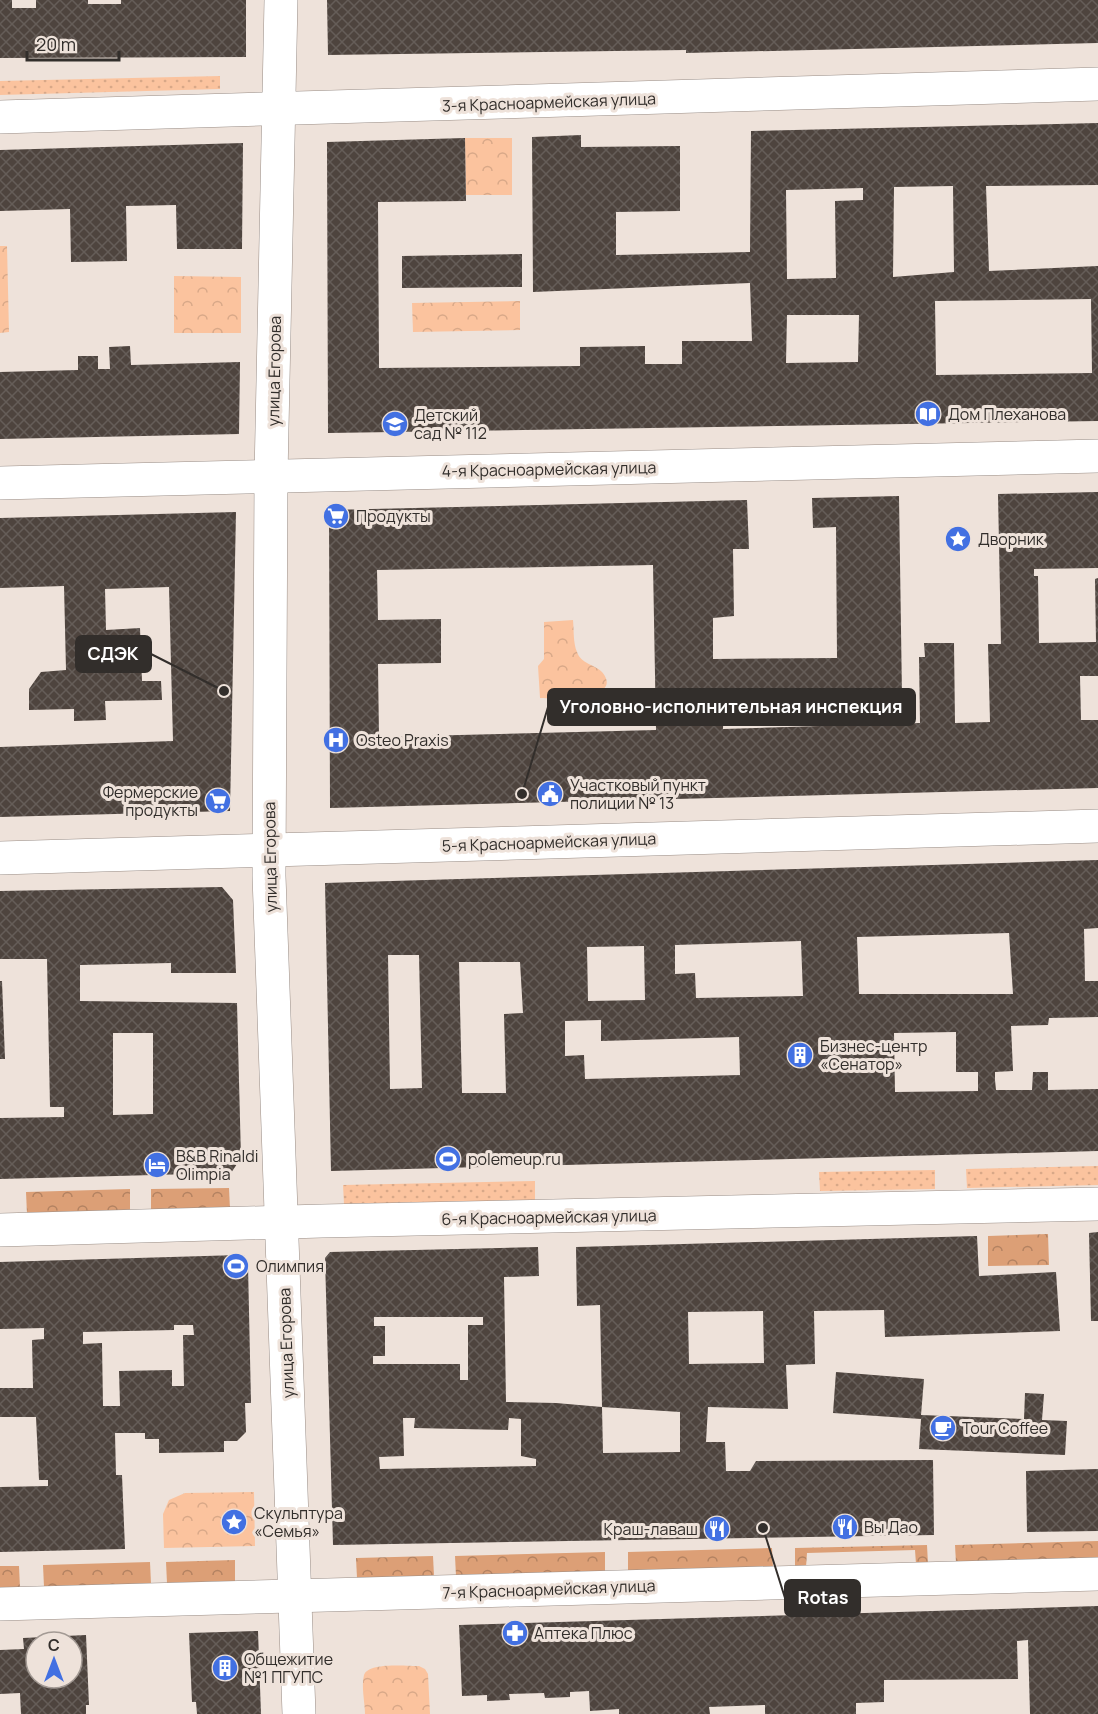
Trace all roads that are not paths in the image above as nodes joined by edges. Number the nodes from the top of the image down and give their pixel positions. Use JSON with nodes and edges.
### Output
{"nodes":[{"id":1,"x":281,"y":0,"type":"edge"},
{"id":2,"x":1098,"y":84,"type":"edge"},
{"id":3,"x":279,"y":110,"type":"junction"},
{"id":4,"x":0,"y":117,"type":"edge"},
{"id":5,"x":1098,"y":456,"type":"edge"},
{"id":6,"x":272,"y":476,"type":"junction"},
{"id":7,"x":0,"y":483,"type":"edge"},
{"id":8,"x":1098,"y":826,"type":"edge"},
{"id":9,"x":269,"y":850,"type":"junction"},
{"id":10,"x":0,"y":858,"type":"edge"},
{"id":11,"x":1098,"y":1204,"type":"edge"},
{"id":12,"x":282,"y":1222,"type":"junction"},
{"id":13,"x":0,"y":1230,"type":"edge"},
{"id":14,"x":1098,"y":1574,"type":"edge"},
{"id":15,"x":294,"y":1596,"type":"junction"},
{"id":16,"x":0,"y":1604,"type":"edge"},
{"id":17,"x":299,"y":1714,"type":"edge"}],
"edges":[{"from":1,"to":3,"type":"street","name":"улица Егорова"},
{"from":2,"to":3,"type":"street","name":"3-я Красноармейская улица"},
{"from":3,"to":4,"type":"street","name":"3-я Красноармейская улица"},
{"from":3,"to":6,"type":"street","name":"улица Егорова"},
{"from":5,"to":6,"type":"street","name":"4-я Красноармейская улица"},
{"from":6,"to":7,"type":"street","name":"4-я Красноармейская улица"},
{"from":6,"to":9,"type":"street","name":"улица Егорова"},
{"from":8,"to":9,"type":"street","name":"5-я Красноармейская улица"},
{"from":9,"to":10,"type":"street","name":"5-я Красноармейская улица"},
{"from":9,"to":12,"type":"street","name":"улица Егорова"},
{"from":11,"to":12,"type":"street","name":"6-я Красноармейская улица"},
{"from":12,"to":13,"type":"street","name":"6-я Красноармейская улица"},
{"from":12,"to":15,"type":"street","name":"улица Егорова"},
{"from":14,"to":15,"type":"street","name":"7-я Красноармейская улица"},
{"from":15,"to":16,"type":"street","name":"7-я Красноармейская улица"},
{"from":15,"to":17,"type":"street","name":"улица Егорова"}]}
